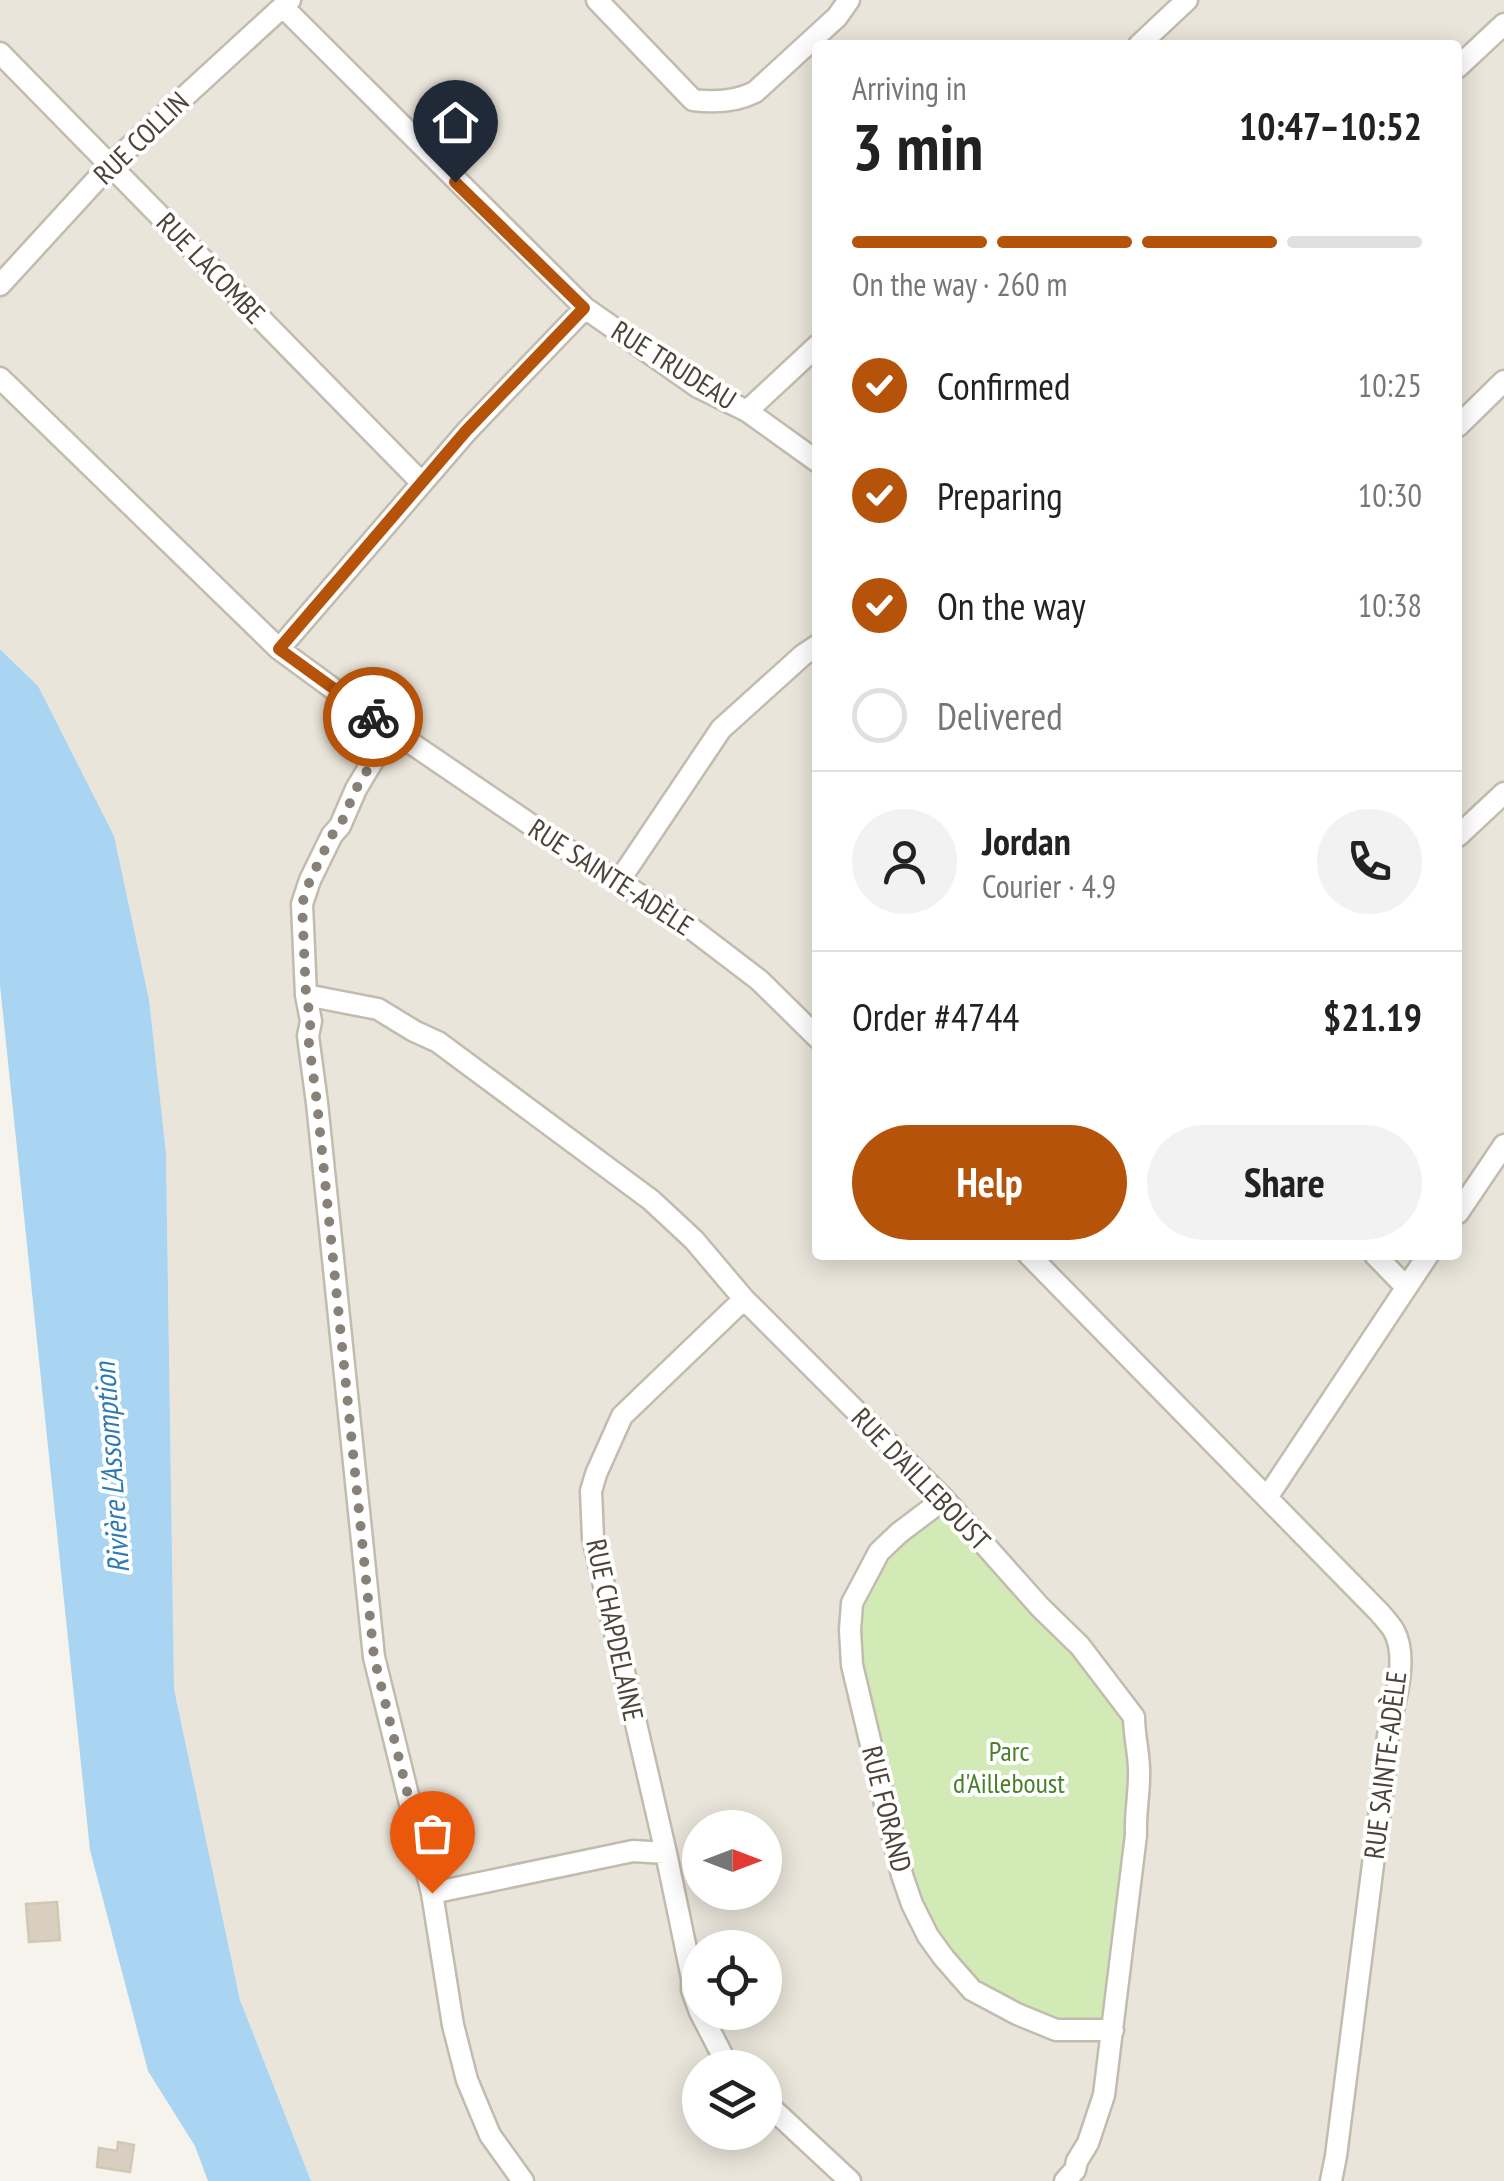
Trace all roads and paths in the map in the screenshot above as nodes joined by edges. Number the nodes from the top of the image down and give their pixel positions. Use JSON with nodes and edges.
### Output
{"nodes":[{"id":1,"x":597,"y":0,"type":"edge"},
{"id":2,"x":850,"y":0,"type":"edge"},
{"id":3,"x":1187,"y":0,"type":"edge"},
{"id":4,"x":286,"y":3,"type":"edge"},
{"id":5,"x":1504,"y":24,"type":"edge"},
{"id":6,"x":1144,"y":40,"type":"edge"},
{"id":7,"x":0,"y":53,"type":"edge"},
{"id":8,"x":1462,"y":63,"type":"edge"},
{"id":9,"x":110,"y":164,"type":"junction"},
{"id":10,"x":0,"y":285,"type":"edge"},
{"id":11,"x":584,"y":308,"type":"junction"},
{"id":12,"x":812,"y":351,"type":"edge"},
{"id":13,"x":0,"y":378,"type":"edge"},
{"id":14,"x":1504,"y":380,"type":"edge"},
{"id":15,"x":747,"y":411,"type":"junction"},
{"id":16,"x":1462,"y":422,"type":"edge"},
{"id":17,"x":812,"y":458,"type":"edge"},
{"id":18,"x":422,"y":483,"type":"junction"},
{"id":19,"x":279,"y":649,"type":"junction"},
{"id":20,"x":812,"y":649,"type":"edge"},
{"id":21,"x":392,"y":729,"type":"junction"},
{"id":22,"x":1504,"y":793,"type":"edge"},
{"id":23,"x":1462,"y":832,"type":"edge"},
{"id":24,"x":619,"y":880,"type":"junction"},
{"id":25,"x":306,"y":995,"type":"junction"},
{"id":26,"x":812,"y":1032,"type":"edge"},
{"id":27,"x":1504,"y":1145,"type":"edge"},
{"id":28,"x":1462,"y":1206,"type":"edge"},
{"id":29,"x":1034,"y":1260,"type":"edge"},
{"id":30,"x":1380,"y":1260,"type":"edge"},
{"id":31,"x":1425,"y":1260,"type":"edge"},
{"id":32,"x":1406,"y":1287,"type":"junction"},
{"id":33,"x":744,"y":1299,"type":"junction"},
{"id":34,"x":1268,"y":1496,"type":"junction"},
{"id":35,"x":944,"y":1499,"type":"junction"},
{"id":36,"x":666,"y":1853,"type":"junction"},
{"id":37,"x":432,"y":1893,"type":"junction"},
{"id":38,"x":682,"y":1930,"type":"edge"},
{"id":39,"x":1112,"y":2030,"type":"junction"},
{"id":40,"x":782,"y":2118,"type":"edge"},
{"id":41,"x":524,"y":2181,"type":"edge"},
{"id":42,"x":850,"y":2181,"type":"edge"},
{"id":43,"x":1065,"y":2181,"type":"edge"},
{"id":44,"x":1331,"y":2181,"type":"edge"}],
"edges":[{"from":1,"to":2,"type":"street"},
{"from":3,"to":6,"type":"street"},
{"from":4,"to":9,"type":"street","name":"RUE COLLIN"},
{"from":4,"to":11,"type":"street","name":"RUE TRUDEAU"},
{"from":5,"to":8,"type":"street"},
{"from":7,"to":9,"type":"street","name":"RUE LACOMBE"},
{"from":9,"to":10,"type":"street","name":"RUE COLLIN"},
{"from":9,"to":18,"type":"street","name":"RUE LACOMBE"},
{"from":11,"to":15,"type":"street","name":"RUE TRUDEAU"},
{"from":11,"to":18,"type":"street"},
{"from":12,"to":15,"type":"street"},
{"from":13,"to":19,"type":"street","name":"RUE SAINTE-ADÈLE"},
{"from":14,"to":16,"type":"street"},
{"from":15,"to":17,"type":"street","name":"RUE TRUDEAU"},
{"from":18,"to":19,"type":"street"},
{"from":19,"to":21,"type":"street","name":"RUE SAINTE-ADÈLE"},
{"from":20,"to":24,"type":"street"},
{"from":21,"to":24,"type":"street","name":"RUE SAINTE-ADÈLE"},
{"from":21,"to":25,"type":"street"},
{"from":22,"to":23,"type":"street"},
{"from":24,"to":26,"type":"street","name":"RUE SAINTE-ADÈLE"},
{"from":25,"to":33,"type":"street","name":"RUE D'AILLEBOUST"},
{"from":25,"to":37,"type":"street"},
{"from":27,"to":28,"type":"street"},
{"from":29,"to":34,"type":"street","name":"RUE SAINTE-ADÈLE"},
{"from":30,"to":32,"type":"street"},
{"from":31,"to":32,"type":"street"},
{"from":32,"to":34,"type":"street"},
{"from":33,"to":35,"type":"street","name":"RUE D'AILLEBOUST"},
{"from":33,"to":36,"type":"street","name":"RUE CHAPDELAINE"},
{"from":34,"to":44,"type":"street","name":"RUE SAINTE-ADÈLE"},
{"from":35,"to":39,"type":"street","name":"RUE D'AILLEBOUST"},
{"from":35,"to":39,"type":"street","name":"RUE FORAND"},
{"from":36,"to":37,"type":"street"},
{"from":36,"to":38,"type":"street","name":"RUE CHAPDELAINE"},
{"from":37,"to":41,"type":"street"},
{"from":39,"to":43,"type":"street","name":"RUE D'AILLEBOUST"},
{"from":40,"to":42,"type":"street"}]}
